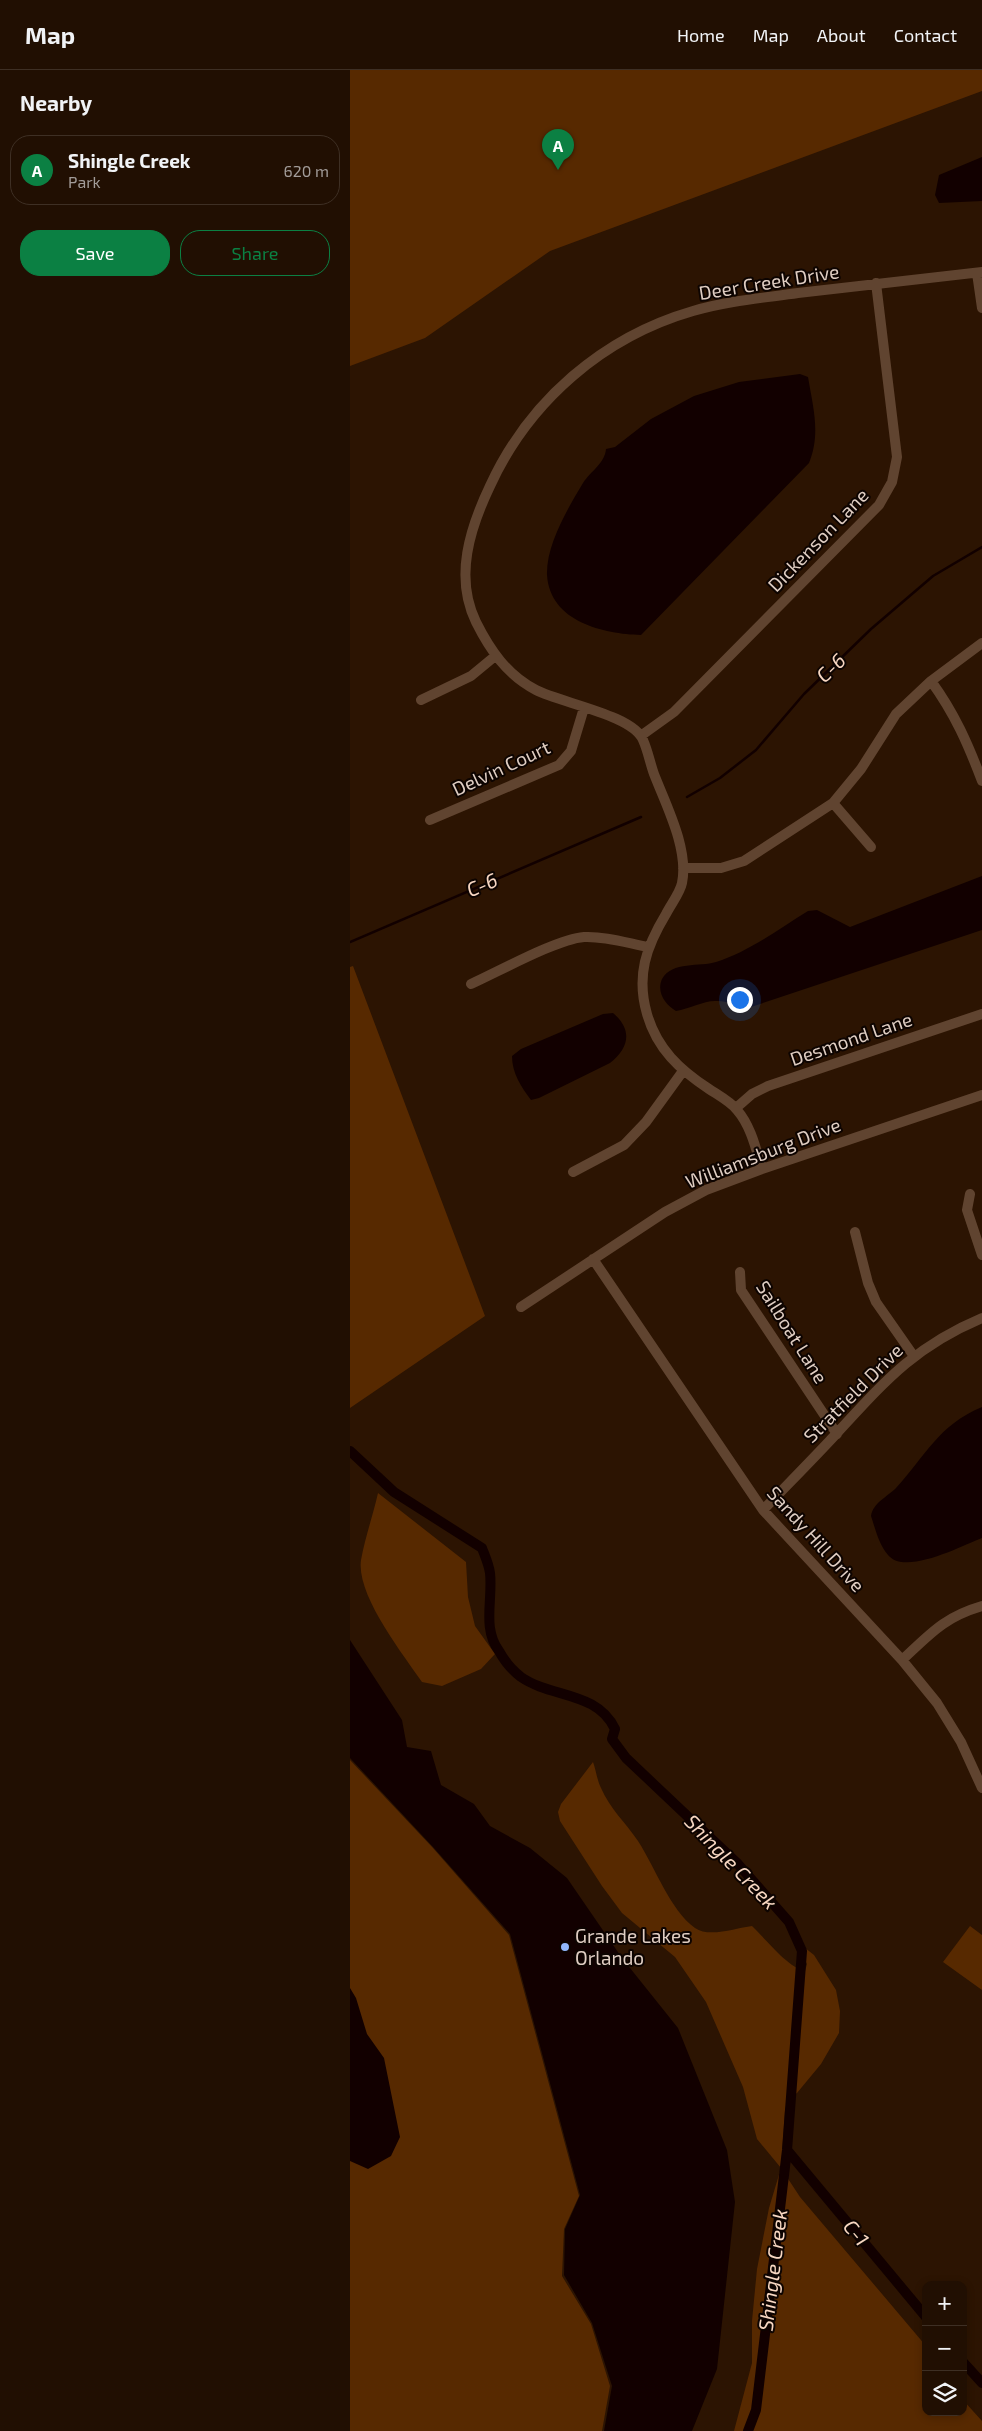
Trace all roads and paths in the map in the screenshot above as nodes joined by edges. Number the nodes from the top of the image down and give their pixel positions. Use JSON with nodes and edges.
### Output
{"nodes":[{"id":1,"x":979,"y":272,"type":"edge"},
{"id":2,"x":876,"y":284,"type":"junction"},
{"id":3,"x":982,"y":308,"type":"edge"},
{"id":4,"x":982,"y":643,"type":"edge"},
{"id":5,"x":494,"y":656,"type":"junction"},
{"id":6,"x":931,"y":681,"type":"junction"},
{"id":7,"x":421,"y":700,"type":"dead end"},
{"id":8,"x":584,"y":708,"type":"junction"},
{"id":9,"x":642,"y":735,"type":"junction"},
{"id":10,"x":982,"y":782,"type":"edge"},
{"id":11,"x":833,"y":803,"type":"junction"},
{"id":12,"x":430,"y":820,"type":"dead end"},
{"id":13,"x":871,"y":847,"type":"dead end"},
{"id":14,"x":683,"y":868,"type":"junction"},
{"id":15,"x":648,"y":947,"type":"junction"},
{"id":16,"x":471,"y":984,"type":"dead end"},
{"id":17,"x":982,"y":1014,"type":"edge"},
{"id":18,"x":683,"y":1072,"type":"junction"},
{"id":19,"x":982,"y":1095,"type":"edge"},
{"id":20,"x":736,"y":1108,"type":"junction"},
{"id":21,"x":762,"y":1169,"type":"junction"},
{"id":22,"x":573,"y":1172,"type":"dead end"},
{"id":23,"x":970,"y":1194,"type":"dead end"},
{"id":24,"x":855,"y":1232,"type":"dead end"},
{"id":25,"x":982,"y":1254,"type":"edge"},
{"id":26,"x":593,"y":1259,"type":"junction"},
{"id":27,"x":740,"y":1272,"type":"dead end"},
{"id":28,"x":521,"y":1307,"type":"dead end"},
{"id":29,"x":982,"y":1318,"type":"edge"},
{"id":30,"x":913,"y":1356,"type":"junction"},
{"id":31,"x":837,"y":1434,"type":"junction"},
{"id":32,"x":763,"y":1510,"type":"junction"},
{"id":33,"x":982,"y":1606,"type":"edge"},
{"id":34,"x":902,"y":1660,"type":"junction"},
{"id":35,"x":982,"y":1788,"type":"edge"}],
"edges":[{"from":1,"to":2,"type":"street","name":"Deer Creek Drive"},
{"from":1,"to":3,"type":"street"},
{"from":2,"to":5,"type":"street","name":"Deer Creek Drive"},
{"from":2,"to":9,"type":"street","name":"Dickenson Lane"},
{"from":4,"to":6,"type":"street"},
{"from":5,"to":7,"type":"street"},
{"from":5,"to":8,"type":"street","name":"Deer Creek Drive"},
{"from":6,"to":10,"type":"street"},
{"from":6,"to":11,"type":"street"},
{"from":8,"to":9,"type":"street","name":"Deer Creek Drive"},
{"from":8,"to":12,"type":"street","name":"Delvin Court"},
{"from":9,"to":14,"type":"street"},
{"from":11,"to":13,"type":"street"},
{"from":11,"to":14,"type":"street"},
{"from":14,"to":15,"type":"street"},
{"from":15,"to":16,"type":"street"},
{"from":15,"to":18,"type":"street"},
{"from":17,"to":20,"type":"street","name":"Desmond Lane"},
{"from":18,"to":20,"type":"street"},
{"from":18,"to":22,"type":"street"},
{"from":19,"to":21,"type":"street","name":"Williamsburg Drive"},
{"from":20,"to":21,"type":"street"},
{"from":21,"to":26,"type":"street","name":"Williamsburg Drive"},
{"from":23,"to":25,"type":"street"},
{"from":24,"to":30,"type":"street"},
{"from":26,"to":28,"type":"street","name":"Williamsburg Drive"},
{"from":26,"to":32,"type":"street","name":"Sandy Hill Drive"},
{"from":27,"to":31,"type":"street","name":"Sailboat Lane"},
{"from":29,"to":30,"type":"street","name":"Stratfield Drive"},
{"from":30,"to":31,"type":"street","name":"Stratfield Drive"},
{"from":31,"to":32,"type":"street","name":"Stratfield Drive"},
{"from":32,"to":34,"type":"street","name":"Sandy Hill Drive"},
{"from":33,"to":34,"type":"street"},
{"from":34,"to":35,"type":"street","name":"Sandy Hill Drive"}]}
